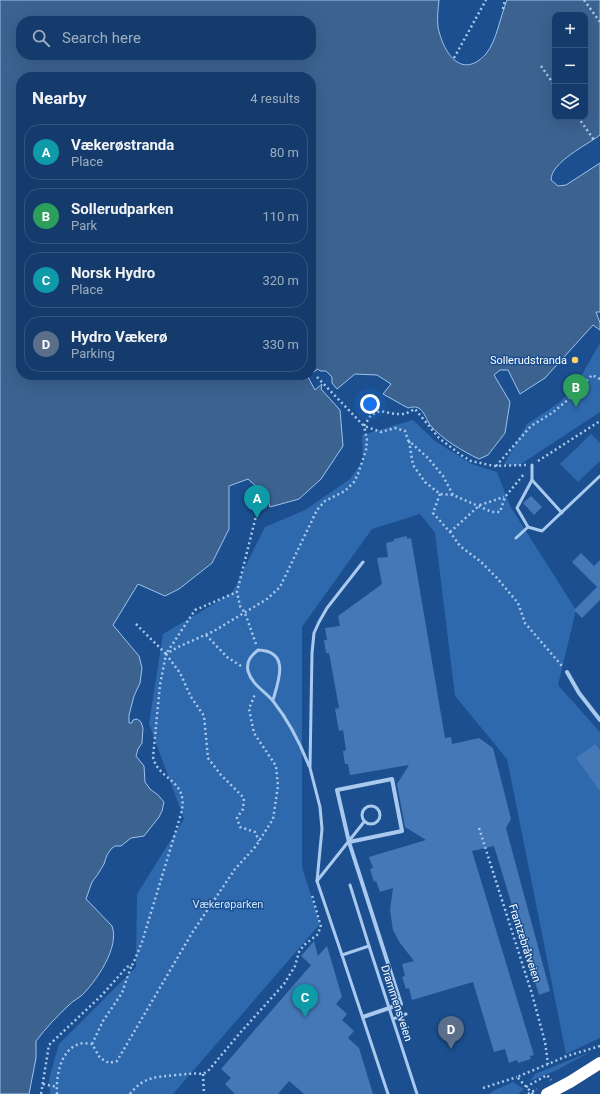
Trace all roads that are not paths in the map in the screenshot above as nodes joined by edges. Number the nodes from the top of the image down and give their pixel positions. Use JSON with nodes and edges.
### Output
{"nodes":[{"id":1,"x":532,"y":465,"type":"road end"},
{"id":2,"x":600,"y":476,"type":"edge"},
{"id":3,"x":532,"y":480,"type":"junction"},
{"id":4,"x":562,"y":512,"type":"junction"},
{"id":5,"x":528,"y":527,"type":"junction"},
{"id":6,"x":516,"y":538,"type":"dead end"},
{"id":7,"x":363,"y":562,"type":"dead end"},
{"id":8,"x":567,"y":672,"type":"road end"},
{"id":9,"x":273,"y":700,"type":"junction"},
{"id":10,"x":600,"y":720,"type":"edge"},
{"id":11,"x":310,"y":768,"type":"junction"},
{"id":12,"x":364,"y":822,"type":"junction"},
{"id":13,"x":349,"y":842,"type":"junction"},
{"id":14,"x":317,"y":882,"type":"junction"},
{"id":15,"x":350,"y":885,"type":"dead end"},
{"id":16,"x":369,"y":946,"type":"junction"},
{"id":17,"x":342,"y":955,"type":"junction"},
{"id":18,"x":389,"y":1008,"type":"junction"},
{"id":19,"x":406,"y":1014,"type":"dead end"},
{"id":20,"x":363,"y":1017,"type":"junction"},
{"id":21,"x":393,"y":1019,"type":"junction"},
{"id":22,"x":600,"y":1063,"type":"edge"},
{"id":23,"x":544,"y":1092,"type":"edge"},
{"id":24,"x":388,"y":1094,"type":"edge"},
{"id":25,"x":417,"y":1094,"type":"edge"}],
"edges":[{"from":1,"to":3,"type":"lane"},
{"from":2,"to":4,"type":"lane"},
{"from":3,"to":4,"type":"lane"},
{"from":3,"to":5,"type":"lane"},
{"from":4,"to":5,"type":"lane"},
{"from":5,"to":6,"type":"lane"},
{"from":7,"to":11,"type":"lane"},
{"from":8,"to":10,"type":"street"},
{"from":9,"to":9,"type":"lane"},
{"from":9,"to":11,"type":"lane"},
{"from":11,"to":14,"type":"lane"},
{"from":12,"to":12,"type":"lane"},
{"from":12,"to":13,"type":"lane"},
{"from":13,"to":13,"type":"street"},
{"from":13,"to":14,"type":"lane"},
{"from":13,"to":18,"type":"street"},
{"from":14,"to":17,"type":"lane"},
{"from":15,"to":16,"type":"lane","name":"Drammensveien"},
{"from":16,"to":17,"type":"lane"},
{"from":16,"to":18,"type":"lane","name":"Drammensveien"},
{"from":17,"to":20,"type":"lane"},
{"from":18,"to":20,"type":"street"},
{"from":18,"to":21,"type":"lane","name":"Drammensveien"},
{"from":19,"to":21,"type":"lane"},
{"from":20,"to":24,"type":"lane"},
{"from":21,"to":25,"type":"lane","name":"Drammensveien"},
{"from":22,"to":23,"type":"highway"}]}
